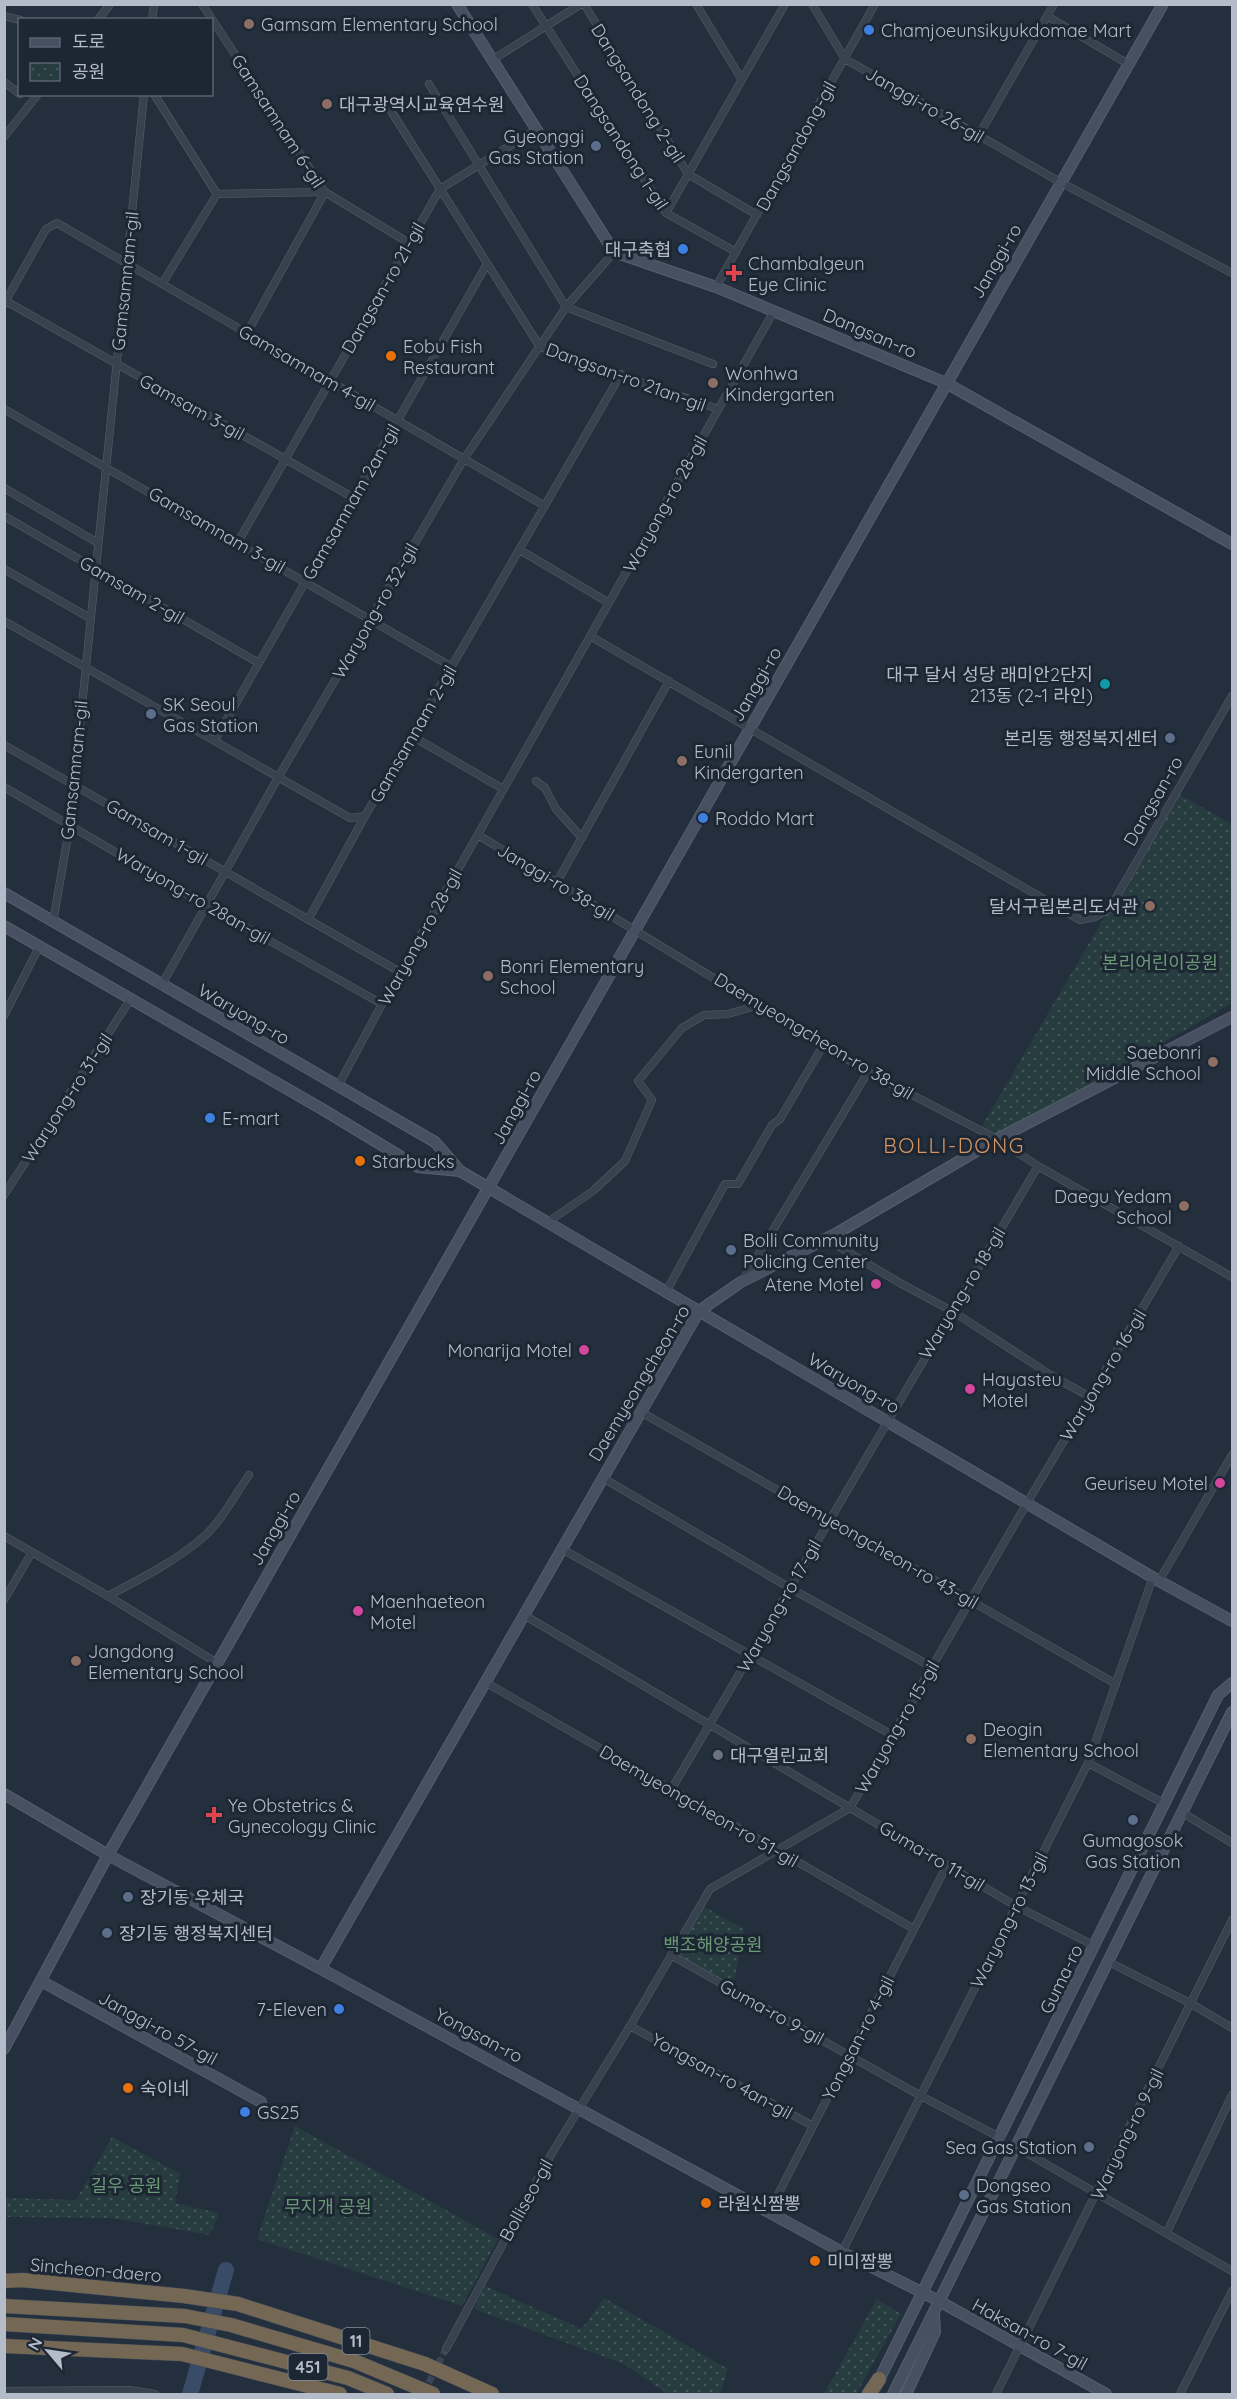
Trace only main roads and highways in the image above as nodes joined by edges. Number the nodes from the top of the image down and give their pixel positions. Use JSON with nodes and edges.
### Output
{"nodes":[{"id":1,"x":457,"y":4,"type":"edge"},
{"id":2,"x":1163,"y":4,"type":"edge"},
{"id":3,"x":946,"y":383,"type":"junction"},
{"id":4,"x":1233,"y":544,"type":"edge"},
{"id":5,"x":4,"y":893,"type":"edge"},
{"id":6,"x":4,"y":926,"type":"edge"},
{"id":7,"x":1233,"y":1017,"type":"edge"},
{"id":8,"x":460,"y":1171,"type":"junction"},
{"id":9,"x":489,"y":1188,"type":"junction"},
{"id":10,"x":699,"y":1311,"type":"junction"},
{"id":11,"x":1233,"y":1622,"type":"edge"},
{"id":12,"x":1233,"y":1683,"type":"edge"},
{"id":13,"x":1233,"y":1712,"type":"edge"},
{"id":14,"x":4,"y":1794,"type":"edge"},
{"id":15,"x":108,"y":1856,"type":"junction"},
{"id":16,"x":321,"y":1968,"type":"junction"},
{"id":17,"x":40,"y":1982,"type":"junction"},
{"id":18,"x":4,"y":2049,"type":"edge"},
{"id":19,"x":261,"y":2102,"type":"dead end"},
{"id":20,"x":4,"y":2281,"type":"edge"},
{"id":21,"x":922,"y":2292,"type":"junction"},
{"id":22,"x":4,"y":2306,"type":"edge"},
{"id":23,"x":937,"y":2306,"type":"junction"},
{"id":24,"x":4,"y":2324,"type":"edge"},
{"id":25,"x":4,"y":2346,"type":"edge"},
{"id":26,"x":879,"y":2379,"type":"joint"},
{"id":27,"x":340,"y":2394,"type":"edge"},
{"id":28,"x":387,"y":2394,"type":"edge"},
{"id":29,"x":433,"y":2394,"type":"edge"},
{"id":30,"x":490,"y":2394,"type":"edge"},
{"id":31,"x":871,"y":2394,"type":"edge"},
{"id":32,"x":893,"y":2394,"type":"edge"},
{"id":33,"x":906,"y":2394,"type":"edge"},
{"id":34,"x":1106,"y":2394,"type":"edge"}],
"edges":[{"from":1,"to":3,"type":"main road","name":"Dangsan-ro"},
{"from":2,"to":3,"type":"main road","name":"Janggi-ro"},
{"from":3,"to":4,"type":"main road","name":"Dangsan-ro"},
{"from":3,"to":9,"type":"main road","name":"Janggi-ro"},
{"from":5,"to":8,"type":"main road","name":"Waryong-ro"},
{"from":6,"to":8,"type":"main road","name":"Waryong-ro"},
{"from":7,"to":10,"type":"main road","name":"Daemyeongcheon-ro"},
{"from":8,"to":9,"type":"main road","name":"Waryong-ro"},
{"from":9,"to":10,"type":"main road","name":"Waryong-ro"},
{"from":9,"to":15,"type":"main road","name":"Janggi-ro"},
{"from":10,"to":11,"type":"main road","name":"Waryong-ro"},
{"from":10,"to":16,"type":"main road","name":"Daemyeongcheon-ro"},
{"from":12,"to":21,"type":"main road","name":"Guma-ro"},
{"from":13,"to":23,"type":"main road","name":"Guma-ro"},
{"from":14,"to":15,"type":"main road","name":"Yongsan-ro"},
{"from":15,"to":16,"type":"main road","name":"Yongsan-ro"},
{"from":15,"to":17,"type":"main road","name":"Janggi-ro"},
{"from":16,"to":21,"type":"main road","name":"Yongsan-ro"},
{"from":17,"to":18,"type":"main road","name":"Janggi-ro"},
{"from":17,"to":19,"type":"main road","name":"Janggi-ro 57-gil"},
{"from":20,"to":30,"type":"highway","name":"Sincheon-daero","number":"11"},
{"from":21,"to":23,"type":"main road","name":"Yongsan-ro"},
{"from":21,"to":26,"type":"main road","name":"Guma-ro"},
{"from":22,"to":29,"type":"highway","number":"451"},
{"from":23,"to":32,"type":"main road","name":"Guma-ro"},
{"from":23,"to":33,"type":"main road"},
{"from":23,"to":34,"type":"main road","name":"Haksan-ro 7-gil"},
{"from":24,"to":28,"type":"highway","number":"451"},
{"from":25,"to":27,"type":"highway"},
{"from":26,"to":31,"type":"highway"}]}
